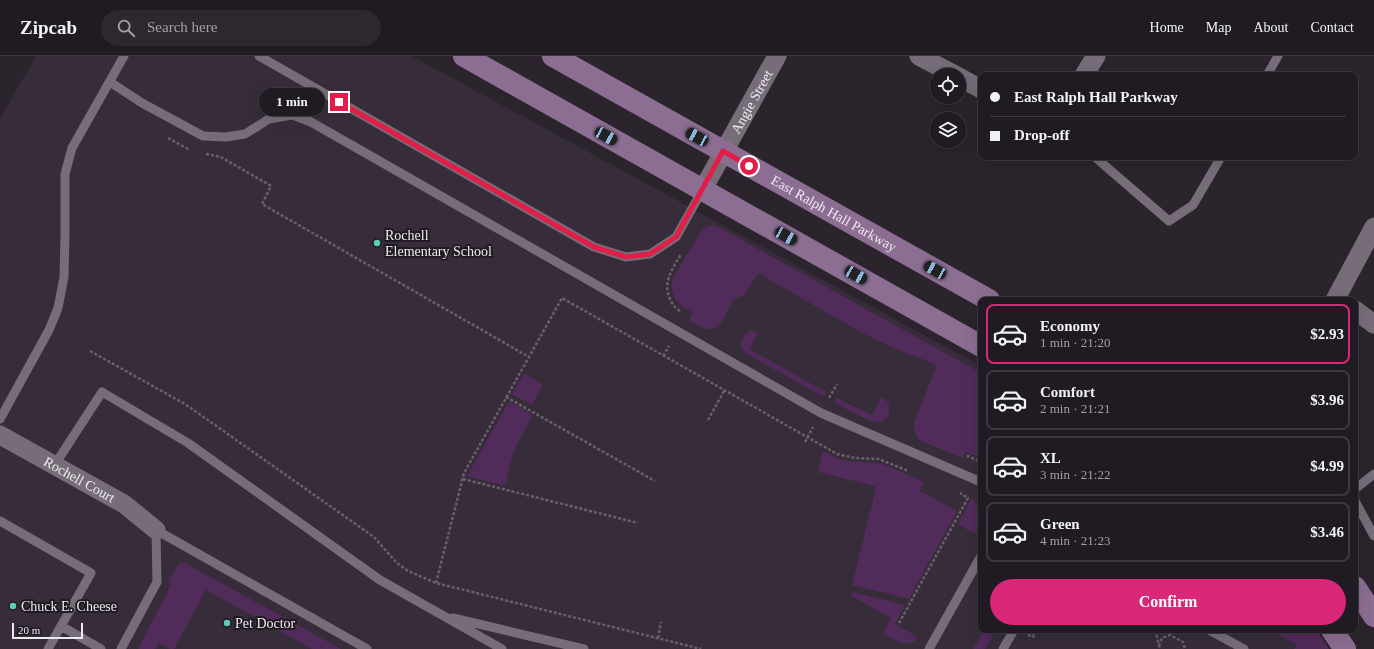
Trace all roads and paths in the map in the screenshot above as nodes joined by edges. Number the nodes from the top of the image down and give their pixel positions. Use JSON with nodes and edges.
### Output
{"nodes":[{"id":1,"x":124,"y":56,"type":"edge"},
{"id":2,"x":259,"y":56,"type":"edge"},
{"id":3,"x":464,"y":56,"type":"edge"},
{"id":4,"x":553,"y":56,"type":"edge"},
{"id":5,"x":777,"y":56,"type":"edge"},
{"id":6,"x":919,"y":56,"type":"edge"},
{"id":7,"x":1096,"y":56,"type":"edge"},
{"id":8,"x":1278,"y":56,"type":"edge"},
{"id":9,"x":942,"y":68,"type":"edge"},
{"id":10,"x":1086,"y":72,"type":"edge"},
{"id":11,"x":1269,"y":72,"type":"edge"},
{"id":12,"x":966,"y":81,"type":"edge"},
{"id":13,"x":110,"y":82,"type":"junction"},
{"id":14,"x":978,"y":87,"type":"edge"},
{"id":15,"x":165,"y":136,"type":"dead end"},
{"id":16,"x":723,"y":151,"type":"junction"},
{"id":17,"x":195,"y":152,"type":"dead end"},
{"id":18,"x":202,"y":154,"type":"dead end"},
{"id":19,"x":1098,"y":160,"type":"edge"},
{"id":20,"x":1219,"y":160,"type":"edge"},
{"id":21,"x":703,"y":189,"type":"junction"},
{"id":22,"x":1374,"y":227,"type":"edge"},
{"id":23,"x":682,"y":253,"type":"dead end"},
{"id":24,"x":984,"y":297,"type":"edge"},
{"id":25,"x":1339,"y":297,"type":"edge"},
{"id":26,"x":1358,"y":312,"type":"edge"},
{"id":27,"x":1374,"y":324,"type":"edge"},
{"id":28,"x":677,"y":331,"type":"junction"},
{"id":29,"x":978,"y":344,"type":"edge"},
{"id":30,"x":90,"y":351,"type":"dead end"},
{"id":31,"x":663,"y":356,"type":"junction"},
{"id":32,"x":529,"y":357,"type":"junction"},
{"id":33,"x":724,"y":391,"type":"junction"},
{"id":34,"x":506,"y":397,"type":"junction"},
{"id":35,"x":0,"y":419,"type":"edge"},
{"id":36,"x":708,"y":420,"type":"dead end"},
{"id":37,"x":0,"y":435,"type":"edge"},
{"id":38,"x":54,"y":466,"type":"junction"},
{"id":39,"x":914,"y":473,"type":"dead end"},
{"id":40,"x":1374,"y":474,"type":"edge"},
{"id":41,"x":463,"y":479,"type":"junction"},
{"id":42,"x":655,"y":481,"type":"dead end"},
{"id":43,"x":978,"y":481,"type":"edge"},
{"id":44,"x":1358,"y":487,"type":"edge"},
{"id":45,"x":955,"y":490,"type":"dead end"},
{"id":46,"x":1358,"y":507,"type":"edge"},
{"id":47,"x":0,"y":521,"type":"edge"},
{"id":48,"x":638,"y":523,"type":"dead end"},
{"id":49,"x":156,"y":530,"type":"junction"},
{"id":50,"x":1374,"y":536,"type":"edge"},
{"id":51,"x":978,"y":561,"type":"edge"},
{"id":52,"x":436,"y":583,"type":"junction"},
{"id":53,"x":1358,"y":592,"type":"edge"},
{"id":54,"x":442,"y":615,"type":"junction"},
{"id":55,"x":1374,"y":616,"type":"edge"},
{"id":56,"x":661,"y":622,"type":"dead end"},
{"id":57,"x":899,"y":623,"type":"dead end"},
{"id":58,"x":61,"y":626,"type":"junction"},
{"id":59,"x":1012,"y":633,"type":"edge"},
{"id":60,"x":1156,"y":633,"type":"edge"},
{"id":61,"x":1215,"y":633,"type":"edge"},
{"id":62,"x":1334,"y":633,"type":"edge"},
{"id":63,"x":658,"y":638,"type":"junction"},
{"id":64,"x":1160,"y":647,"type":"edge"},
{"id":65,"x":48,"y":649,"type":"edge"},
{"id":66,"x":101,"y":649,"type":"edge"},
{"id":67,"x":121,"y":649,"type":"edge"},
{"id":68,"x":367,"y":649,"type":"edge"},
{"id":69,"x":502,"y":649,"type":"edge"},
{"id":70,"x":584,"y":649,"type":"edge"},
{"id":71,"x":701,"y":649,"type":"edge"},
{"id":72,"x":929,"y":649,"type":"edge"},
{"id":73,"x":1003,"y":649,"type":"edge"},
{"id":74,"x":1185,"y":649,"type":"edge"},
{"id":75,"x":1244,"y":649,"type":"edge"},
{"id":76,"x":1345,"y":649,"type":"edge"}],
"edges":[{"from":1,"to":13,"type":"lane"},
{"from":2,"to":21,"type":"lane"},
{"from":3,"to":21,"type":"main road"},
{"from":4,"to":16,"type":"main road","name":"East Ralph Hall Parkway"},
{"from":5,"to":16,"type":"street","name":"Angie Street"},
{"from":6,"to":9,"type":"street"},
{"from":7,"to":10,"type":"street"},
{"from":8,"to":11,"type":"lane"},
{"from":12,"to":14,"type":"street"},
{"from":13,"to":28,"type":"lane"},
{"from":13,"to":35,"type":"lane"},
{"from":15,"to":17,"type":"path"},
{"from":16,"to":21,"type":"street","name":"Angie Street"},
{"from":16,"to":24,"type":"main road","name":"East Ralph Hall Parkway"},
{"from":18,"to":32,"type":"path"},
{"from":19,"to":20,"type":"lane"},
{"from":21,"to":29,"type":"main road"},
{"from":22,"to":25,"type":"street"},
{"from":23,"to":28,"type":"path"},
{"from":26,"to":27,"type":"street"},
{"from":28,"to":31,"type":"path"},
{"from":28,"to":43,"type":"lane"},
{"from":30,"to":52,"type":"path"},
{"from":31,"to":32,"type":"path"},
{"from":31,"to":33,"type":"path"},
{"from":32,"to":34,"type":"path"},
{"from":33,"to":36,"type":"path"},
{"from":33,"to":39,"type":"path"},
{"from":34,"to":41,"type":"path"},
{"from":34,"to":42,"type":"path"},
{"from":37,"to":38,"type":"street","name":"Rochell Court"},
{"from":38,"to":49,"type":"street","name":"Rochell Court"},
{"from":38,"to":54,"type":"lane"},
{"from":40,"to":44,"type":"lane"},
{"from":41,"to":48,"type":"path"},
{"from":41,"to":52,"type":"path"},
{"from":45,"to":57,"type":"path"},
{"from":46,"to":50,"type":"lane"},
{"from":47,"to":58,"type":"lane"},
{"from":49,"to":67,"type":"lane"},
{"from":49,"to":68,"type":"lane"},
{"from":51,"to":72,"type":"lane"},
{"from":52,"to":63,"type":"path"},
{"from":53,"to":55,"type":"main road"},
{"from":54,"to":69,"type":"lane"},
{"from":54,"to":70,"type":"lane"},
{"from":56,"to":63,"type":"path"},
{"from":58,"to":65,"type":"lane"},
{"from":58,"to":66,"type":"lane"},
{"from":59,"to":73,"type":"lane"},
{"from":60,"to":64,"type":"path"},
{"from":61,"to":75,"type":"lane"},
{"from":62,"to":76,"type":"main road"},
{"from":63,"to":71,"type":"path"},
{"from":64,"to":74,"type":"path"}]}
